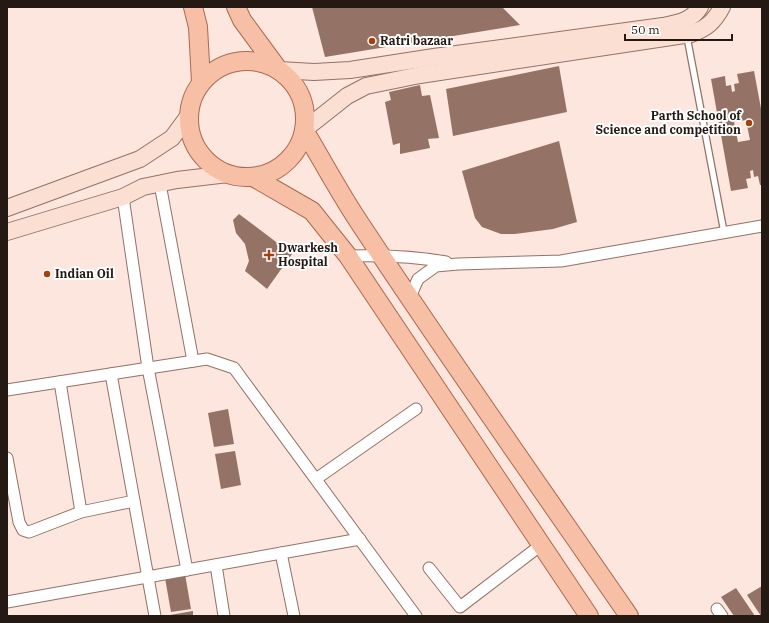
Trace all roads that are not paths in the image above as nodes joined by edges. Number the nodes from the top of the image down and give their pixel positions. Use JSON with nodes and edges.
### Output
{"nodes":[{"id":1,"x":193,"y":7,"type":"edge"},
{"id":2,"x":236,"y":7,"type":"edge"},
{"id":3,"x":698,"y":10,"type":"edge"},
{"id":4,"x":719,"y":13,"type":"edge"},
{"id":5,"x":686,"y":35,"type":"junction"},
{"id":6,"x":279,"y":70,"type":"junction"},
{"id":7,"x":201,"y":82,"type":"junction"},
{"id":8,"x":189,"y":115,"type":"junction"},
{"id":9,"x":304,"y":130,"type":"junction"},
{"id":10,"x":228,"y":174,"type":"junction"},
{"id":11,"x":253,"y":177,"type":"junction"},
{"id":12,"x":160,"y":184,"type":"junction"},
{"id":13,"x":123,"y":197,"type":"junction"},
{"id":14,"x":7,"y":208,"type":"edge"},
{"id":15,"x":762,"y":226,"type":"edge"},
{"id":16,"x":7,"y":232,"type":"edge"},
{"id":17,"x":724,"y":232,"type":"junction"},
{"id":18,"x":382,"y":255,"type":"junction"},
{"id":19,"x":348,"y":256,"type":"junction"},
{"id":20,"x":458,"y":264,"type":"junction"},
{"id":21,"x":410,"y":297,"type":"junction"},
{"id":22,"x":193,"y":361,"type":"junction"},
{"id":23,"x":148,"y":368,"type":"junction"},
{"id":24,"x":111,"y":374,"type":"junction"},
{"id":25,"x":60,"y":382,"type":"junction"},
{"id":26,"x":7,"y":390,"type":"edge"},
{"id":27,"x":416,"y":408,"type":"dead end"},
{"id":28,"x":7,"y":458,"type":"edge"},
{"id":29,"x":316,"y":479,"type":"junction"},
{"id":30,"x":134,"y":501,"type":"junction"},
{"id":31,"x":81,"y":512,"type":"junction"},
{"id":32,"x":360,"y":539,"type":"junction"},
{"id":33,"x":541,"y":545,"type":"junction"},
{"id":34,"x":281,"y":553,"type":"junction"},
{"id":35,"x":216,"y":565,"type":"junction"},
{"id":36,"x":429,"y":568,"type":"dead end"},
{"id":37,"x":187,"y":570,"type":"junction"},
{"id":38,"x":148,"y":577,"type":"junction"},
{"id":39,"x":7,"y":602,"type":"edge"},
{"id":40,"x":155,"y":616,"type":"edge"},
{"id":41,"x":224,"y":616,"type":"edge"},
{"id":42,"x":294,"y":616,"type":"edge"},
{"id":43,"x":416,"y":616,"type":"edge"},
{"id":44,"x":589,"y":616,"type":"edge"},
{"id":45,"x":629,"y":616,"type":"edge"}],
"edges":[{"from":1,"to":7,"type":"main road"},
{"from":2,"to":6,"type":"main road"},
{"from":3,"to":6,"type":"main road"},
{"from":4,"to":5,"type":"main road"},
{"from":5,"to":9,"type":"main road"},
{"from":5,"to":17,"type":"lane"},
{"from":6,"to":7,"type":"main road"},
{"from":6,"to":9,"type":"main road"},
{"from":7,"to":8,"type":"main road"},
{"from":8,"to":10,"type":"main road"},
{"from":8,"to":14,"type":"main road"},
{"from":9,"to":11,"type":"main road"},
{"from":9,"to":18,"type":"main road"},
{"from":10,"to":11,"type":"main road"},
{"from":10,"to":12,"type":"main road"},
{"from":11,"to":19,"type":"main road"},
{"from":12,"to":13,"type":"main road"},
{"from":12,"to":22,"type":"street"},
{"from":13,"to":16,"type":"main road"},
{"from":13,"to":23,"type":"street"},
{"from":15,"to":17,"type":"street"},
{"from":17,"to":20,"type":"street"},
{"from":18,"to":19,"type":"street"},
{"from":18,"to":20,"type":"street"},
{"from":18,"to":21,"type":"main road"},
{"from":19,"to":33,"type":"main road"},
{"from":20,"to":21,"type":"street"},
{"from":21,"to":45,"type":"main road"},
{"from":22,"to":23,"type":"street"},
{"from":22,"to":29,"type":"street"},
{"from":23,"to":24,"type":"street"},
{"from":23,"to":37,"type":"street"},
{"from":24,"to":25,"type":"street"},
{"from":24,"to":30,"type":"street"},
{"from":25,"to":26,"type":"street"},
{"from":25,"to":31,"type":"street"},
{"from":27,"to":29,"type":"street"},
{"from":28,"to":31,"type":"street"},
{"from":29,"to":32,"type":"street"},
{"from":30,"to":31,"type":"street"},
{"from":30,"to":38,"type":"street"},
{"from":32,"to":34,"type":"street"},
{"from":32,"to":43,"type":"street"},
{"from":33,"to":36,"type":"street"},
{"from":33,"to":44,"type":"main road"},
{"from":34,"to":35,"type":"street"},
{"from":34,"to":42,"type":"street"},
{"from":35,"to":37,"type":"street"},
{"from":35,"to":41,"type":"street"},
{"from":37,"to":38,"type":"street"},
{"from":38,"to":39,"type":"street"},
{"from":38,"to":40,"type":"street"}]}
